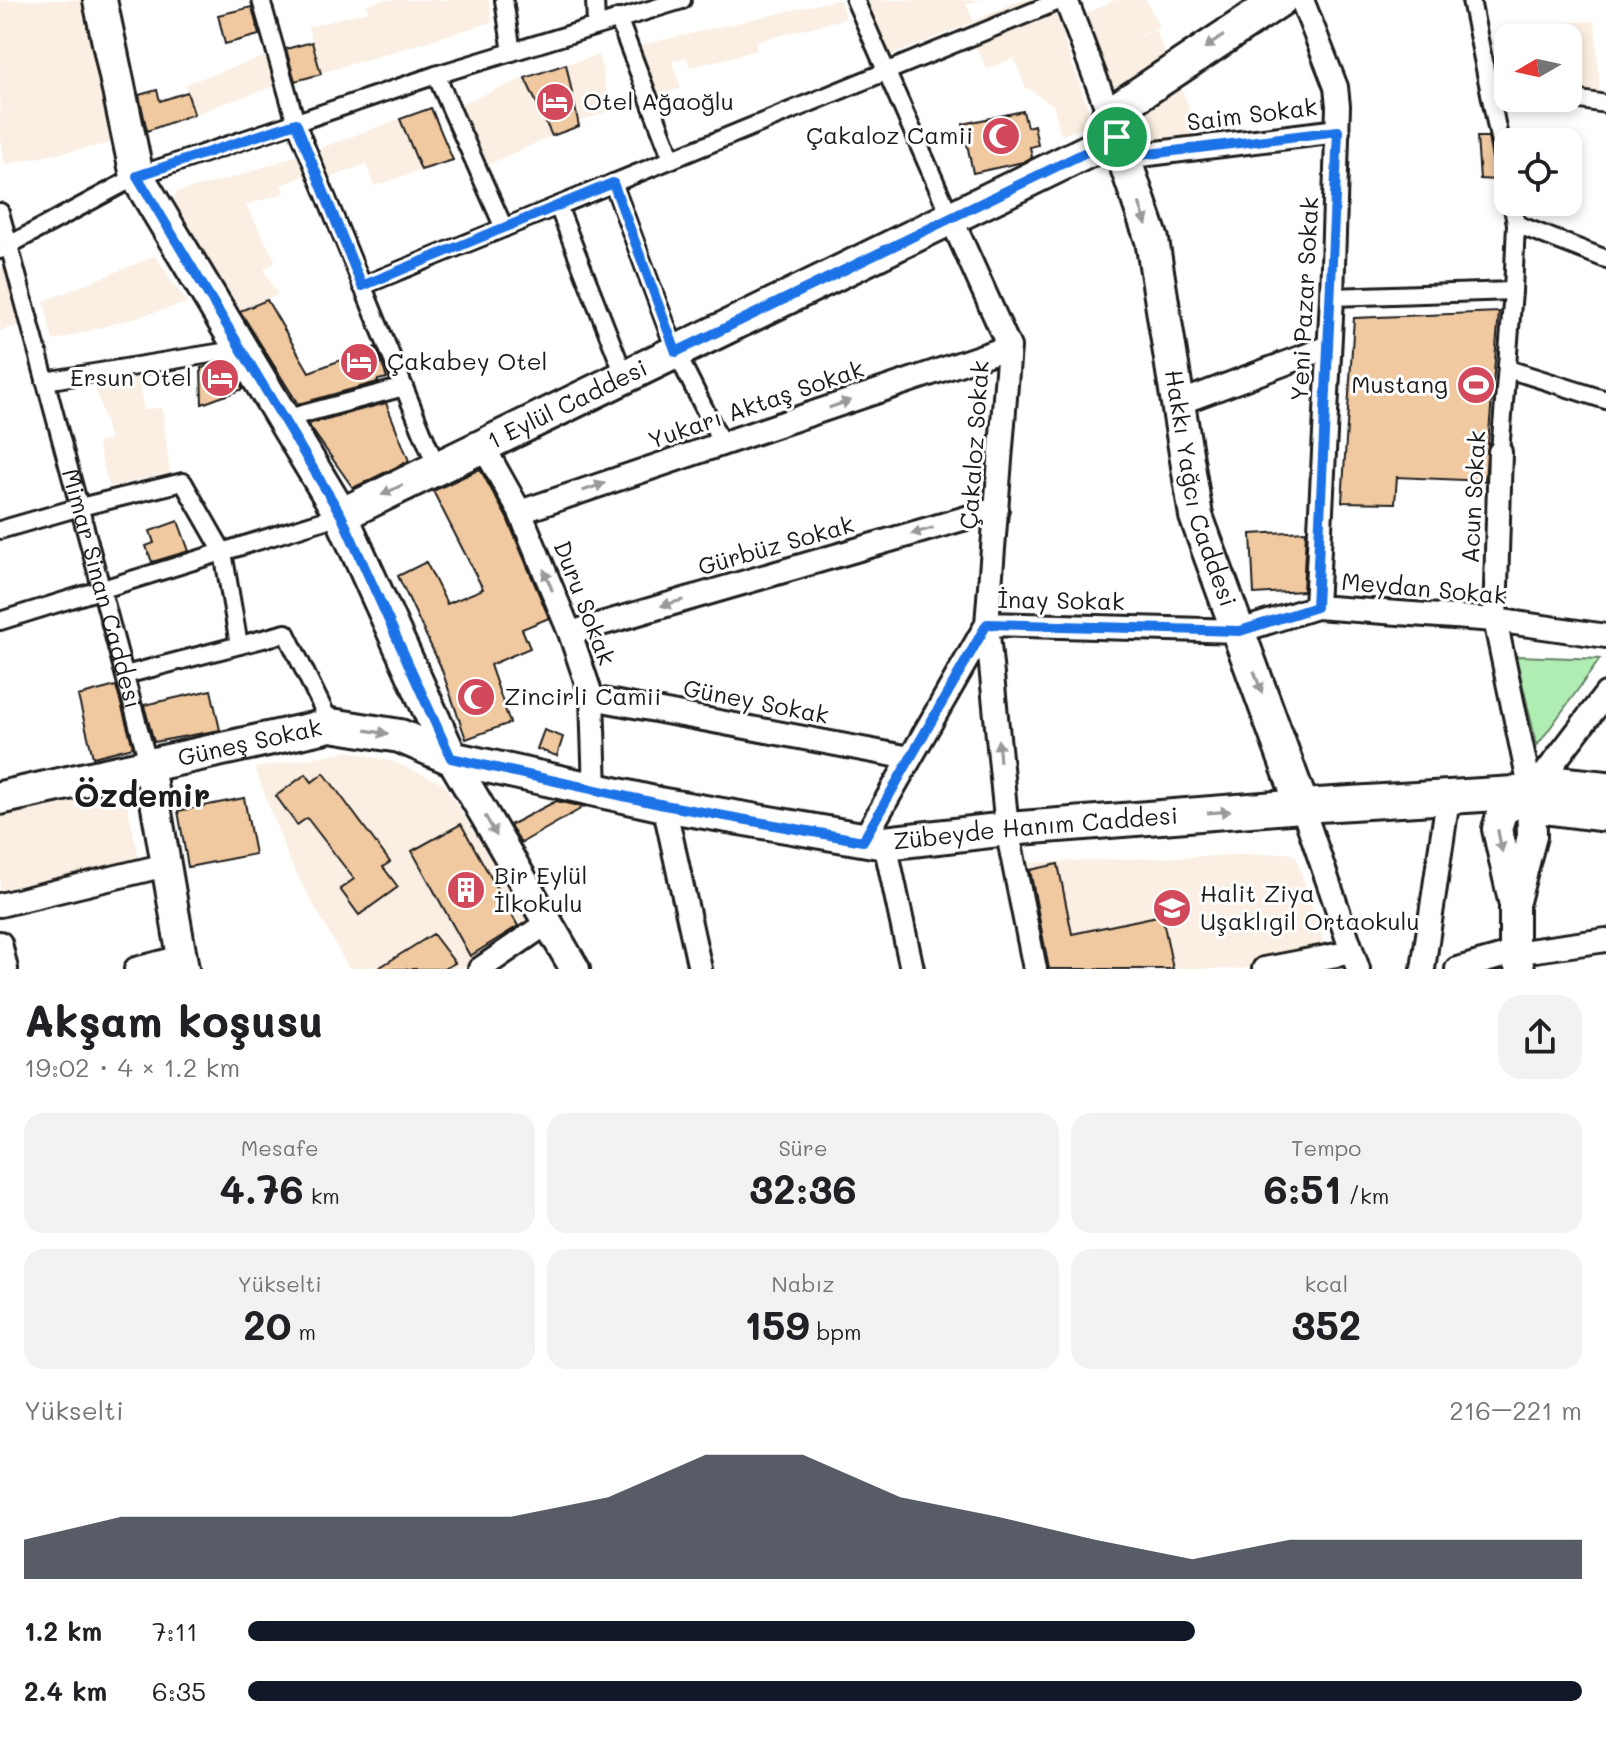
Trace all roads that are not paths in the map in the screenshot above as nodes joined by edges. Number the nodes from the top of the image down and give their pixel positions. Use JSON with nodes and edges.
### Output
{"nodes":[{"id":1,"x":100,"y":0,"type":"edge"},
{"id":2,"x":261,"y":0,"type":"edge"},
{"id":3,"x":504,"y":0,"type":"edge"},
{"id":4,"x":595,"y":0,"type":"edge"},
{"id":5,"x":855,"y":0,"type":"edge"},
{"id":6,"x":1064,"y":0,"type":"edge"},
{"id":7,"x":1280,"y":0,"type":"edge"},
{"id":8,"x":1302,"y":0,"type":"edge"},
{"id":9,"x":1471,"y":0,"type":"edge"},
{"id":10,"x":674,"y":1,"type":"edge"},
{"id":11,"x":618,"y":18,"type":"junction"},
{"id":12,"x":596,"y":25,"type":"junction"},
{"id":13,"x":512,"y":52,"type":"junction"},
{"id":14,"x":887,"y":71,"type":"junction"},
{"id":15,"x":436,"y":75,"type":"junction"},
{"id":16,"x":1490,"y":86,"type":"junction"},
{"id":17,"x":1494,"y":87,"type":"edge"},
{"id":18,"x":1582,"y":100,"type":"edge"},
{"id":19,"x":1606,"y":104,"type":"edge"},
{"id":20,"x":296,"y":123,"type":"junction"},
{"id":21,"x":1498,"y":128,"type":"edge"},
{"id":22,"x":1338,"y":131,"type":"junction"},
{"id":23,"x":1117,"y":136,"type":"junction"},
{"id":24,"x":672,"y":159,"type":"junction"},
{"id":25,"x":137,"y":176,"type":"junction"},
{"id":26,"x":613,"y":183,"type":"junction"},
{"id":27,"x":558,"y":206,"type":"junction"},
{"id":28,"x":0,"y":212,"type":"edge"},
{"id":29,"x":1515,"y":216,"type":"edge"},
{"id":30,"x":951,"y":218,"type":"junction"},
{"id":31,"x":1516,"y":224,"type":"junction"},
{"id":32,"x":504,"y":228,"type":"junction"},
{"id":33,"x":5,"y":248,"type":"edge"},
{"id":34,"x":1606,"y":259,"type":"edge"},
{"id":35,"x":362,"y":286,"type":"junction"},
{"id":36,"x":1513,"y":291,"type":"junction"},
{"id":37,"x":1332,"y":297,"type":"junction"},
{"id":38,"x":1009,"y":347,"type":"junction"},
{"id":39,"x":1329,"y":347,"type":"junction"},
{"id":40,"x":241,"y":349,"type":"junction"},
{"id":41,"x":676,"y":352,"type":"junction"},
{"id":42,"x":1508,"y":369,"type":"junction"},
{"id":43,"x":625,"y":377,"type":"junction"},
{"id":44,"x":45,"y":381,"type":"junction"},
{"id":45,"x":404,"y":387,"type":"junction"},
{"id":46,"x":1606,"y":400,"type":"edge"},
{"id":47,"x":1179,"y":403,"type":"junction"},
{"id":48,"x":284,"y":419,"type":"junction"},
{"id":49,"x":722,"y":444,"type":"junction"},
{"id":50,"x":483,"y":446,"type":"junction"},
{"id":51,"x":1500,"y":452,"type":"joint"},
{"id":52,"x":437,"y":468,"type":"junction"},
{"id":53,"x":80,"y":507,"type":"junction"},
{"id":54,"x":997,"y":509,"type":"junction"},
{"id":55,"x":520,"y":512,"type":"junction"},
{"id":56,"x":341,"y":515,"type":"junction"},
{"id":57,"x":0,"y":530,"type":"edge"},
{"id":58,"x":223,"y":552,"type":"junction"},
{"id":59,"x":102,"y":590,"type":"junction"},
{"id":60,"x":1316,"y":607,"type":"junction"},
{"id":61,"x":1495,"y":620,"type":"junction"},
{"id":62,"x":0,"y":621,"type":"edge"},
{"id":63,"x":987,"y":624,"type":"junction"},
{"id":64,"x":1240,"y":631,"type":"junction"},
{"id":65,"x":570,"y":633,"type":"junction"},
{"id":66,"x":1606,"y":636,"type":"edge"},
{"id":67,"x":239,"y":645,"type":"junction"},
{"id":68,"x":125,"y":675,"type":"junction"},
{"id":69,"x":1606,"y":694,"type":"edge"},
{"id":70,"x":592,"y":698,"type":"junction"},
{"id":71,"x":331,"y":725,"type":"junction"},
{"id":72,"x":451,"y":758,"type":"junction"},
{"id":73,"x":910,"y":758,"type":"junction"},
{"id":74,"x":149,"y":766,"type":"junction"},
{"id":75,"x":1606,"y":788,"type":"edge"},
{"id":76,"x":595,"y":790,"type":"junction"},
{"id":77,"x":1531,"y":792,"type":"junction"},
{"id":78,"x":0,"y":798,"type":"edge"},
{"id":79,"x":1448,"y":798,"type":"junction"},
{"id":80,"x":664,"y":805,"type":"junction"},
{"id":81,"x":1302,"y":806,"type":"junction"},
{"id":82,"x":1606,"y":815,"type":"edge"},
{"id":83,"x":1007,"y":829,"type":"junction"},
{"id":84,"x":874,"y":842,"type":"junction"},
{"id":85,"x":166,"y":865,"type":"junction"},
{"id":86,"x":0,"y":905,"type":"edge"},
{"id":87,"x":547,"y":923,"type":"junction"},
{"id":88,"x":1606,"y":940,"type":"edge"},
{"id":89,"x":0,"y":943,"type":"edge"},
{"id":90,"x":1355,"y":960,"type":"edge"},
{"id":91,"x":1517,"y":961,"type":"edge"},
{"id":92,"x":183,"y":963,"type":"edge"},
{"id":93,"x":6,"y":969,"type":"edge"},
{"id":94,"x":136,"y":969,"type":"edge"},
{"id":95,"x":480,"y":969,"type":"edge"},
{"id":96,"x":575,"y":969,"type":"edge"},
{"id":97,"x":700,"y":969,"type":"edge"},
{"id":98,"x":912,"y":969,"type":"edge"},
{"id":99,"x":1035,"y":969,"type":"edge"},
{"id":100,"x":1264,"y":969,"type":"edge"},
{"id":101,"x":1423,"y":969,"type":"edge"},
{"id":102,"x":1457,"y":969,"type":"edge"}],
"edges":[{"from":1,"to":25,"type":"main road"},
{"from":2,"to":20,"type":"street"},
{"from":3,"to":13,"type":"street"},
{"from":4,"to":12,"type":"street"},
{"from":5,"to":14,"type":"street","name":"Çakaloz Sokak"},
{"from":6,"to":14,"type":"street"},
{"from":6,"to":23,"type":"street","name":"Hakkı Yağcı Caddesi"},
{"from":7,"to":23,"type":"main road","name":"1 Eylül Caddesi","one_way":true},
{"from":8,"to":22,"type":"street","name":"Yeni Pazar Sokak"},
{"from":9,"to":16,"type":"street"},
{"from":10,"to":11,"type":"street"},
{"from":11,"to":12,"type":"street"},
{"from":11,"to":24,"type":"street"},
{"from":12,"to":13,"type":"street"},
{"from":13,"to":15,"type":"street"},
{"from":14,"to":24,"type":"street"},
{"from":14,"to":30,"type":"street","name":"Çakaloz Sokak"},
{"from":15,"to":20,"type":"street"},
{"from":15,"to":32,"type":"street"},
{"from":16,"to":17,"type":"street"},
{"from":16,"to":21,"type":"street"},
{"from":18,"to":19,"type":"street"},
{"from":20,"to":25,"type":"street"},
{"from":20,"to":35,"type":"street"},
{"from":22,"to":23,"type":"street","name":"Saim Sokak"},
{"from":22,"to":37,"type":"street","name":"Yeni Pazar Sokak"},
{"from":23,"to":30,"type":"main road","name":"1 Eylül Caddesi"},
{"from":23,"to":47,"type":"main road","name":"Hakkı Yağcı Caddesi","one_way":true},
{"from":24,"to":26,"type":"street"},
{"from":25,"to":33,"type":"street"},
{"from":25,"to":40,"type":"main road"},
{"from":26,"to":27,"type":"street"},
{"from":26,"to":41,"type":"street"},
{"from":27,"to":32,"type":"street"},
{"from":27,"to":43,"type":"street"},
{"from":28,"to":33,"type":"street","name":"Mimar Sinan Caddesi"},
{"from":29,"to":31,"type":"street","name":"Acun Sokak"},
{"from":30,"to":38,"type":"street","name":"Çakaloz Sokak"},
{"from":30,"to":41,"type":"main road","name":"1 Eylül Caddesi"},
{"from":31,"to":34,"type":"street"},
{"from":31,"to":36,"type":"street","name":"Acun Sokak"},
{"from":32,"to":35,"type":"street"},
{"from":33,"to":44,"type":"street","name":"Mimar Sinan Caddesi"},
{"from":35,"to":45,"type":"street"},
{"from":36,"to":37,"type":"street"},
{"from":36,"to":42,"type":"street","name":"Acun Sokak"},
{"from":37,"to":39,"type":"street","name":"Yeni Pazar Sokak"},
{"from":49,"to":38,"type":"street","name":"Yukarı Aktaş Sokak","one_way":true},
{"from":38,"to":54,"type":"street","name":"Çakaloz Sokak"},
{"from":39,"to":47,"type":"street"},
{"from":39,"to":60,"type":"street","name":"Yeni Pazar Sokak"},
{"from":40,"to":44,"type":"street"},
{"from":40,"to":48,"type":"main road"},
{"from":41,"to":43,"type":"main road","name":"1 Eylül Caddesi"},
{"from":41,"to":49,"type":"street"},
{"from":42,"to":46,"type":"street"},
{"from":42,"to":51,"type":"street","name":"Acun Sokak"},
{"from":43,"to":50,"type":"main road","name":"1 Eylül Caddesi"},
{"from":44,"to":53,"type":"street","name":"Mimar Sinan Caddesi"},
{"from":45,"to":48,"type":"street"},
{"from":45,"to":52,"type":"street"},
{"from":47,"to":64,"type":"main road","name":"Hakkı Yağcı Caddesi"},
{"from":48,"to":56,"type":"main road"},
{"from":55,"to":49,"type":"street","name":"Yukarı Aktaş Sokak","one_way":true},
{"from":50,"to":52,"type":"main road","name":"1 Eylül Caddesi"},
{"from":50,"to":55,"type":"street","name":"Duru Sokak"},
{"from":51,"to":61,"type":"street","name":"Acun Sokak"},
{"from":52,"to":56,"type":"main road","name":"1 Eylül Caddesi","one_way":true},
{"from":53,"to":57,"type":"street"},
{"from":53,"to":58,"type":"street"},
{"from":53,"to":59,"type":"street","name":"Mimar Sinan Caddesi"},
{"from":54,"to":63,"type":"street","name":"Çakaloz Sokak"},
{"from":54,"to":65,"type":"street","name":"Gürbüz Sokak","one_way":true},
{"from":65,"to":55,"type":"street","name":"Duru Sokak","one_way":true},
{"from":56,"to":58,"type":"street","name":"1 Eylül Caddesi"},
{"from":56,"to":72,"type":"main road"},
{"from":58,"to":59,"type":"street","name":"1 Eylül Caddesi"},
{"from":58,"to":67,"type":"street"},
{"from":59,"to":62,"type":"street","name":"1 Eylül Caddesi"},
{"from":59,"to":68,"type":"street","name":"Mimar Sinan Caddesi"},
{"from":60,"to":61,"type":"street","name":"Meydan Sokak"},
{"from":60,"to":64,"type":"street","name":"Meydan Sokak"},
{"from":61,"to":66,"type":"street","name":"Meydan Sokak"},
{"from":61,"to":77,"type":"street","name":"Acun Sokak"},
{"from":63,"to":64,"type":"street","name":"İnay Sokak"},
{"from":63,"to":73,"type":"street","name":"İnay Sokak"},
{"from":83,"to":63,"type":"street","name":"Çakaloz Sokak","one_way":true},
{"from":64,"to":81,"type":"main road","name":"Hakkı Yağcı Caddesi","one_way":true},
{"from":65,"to":70,"type":"street","name":"Duru Sokak"},
{"from":67,"to":68,"type":"street"},
{"from":67,"to":71,"type":"street"},
{"from":68,"to":74,"type":"street","name":"Mimar Sinan Caddesi"},
{"from":69,"to":77,"type":"street"},
{"from":70,"to":73,"type":"street","name":"Güney Sokak"},
{"from":70,"to":76,"type":"street","name":"Duru Sokak"},
{"from":71,"to":72,"type":"main road","name":"Güneş Sokak","one_way":true},
{"from":71,"to":74,"type":"main road","name":"Güneş Sokak"},
{"from":72,"to":76,"type":"main road","name":"Zübeyde Hanım Caddesi"},
{"from":72,"to":87,"type":"street","one_way":true},
{"from":73,"to":84,"type":"street","name":"İnay Sokak"},
{"from":74,"to":78,"type":"main road","name":"Güneş Sokak"},
{"from":74,"to":85,"type":"street","name":"Mimar Sinan Caddesi"},
{"from":75,"to":77,"type":"main road","name":"Zübeyde Hanım Caddesi"},
{"from":76,"to":80,"type":"main road","name":"Zübeyde Hanım Caddesi"},
{"from":77,"to":79,"type":"main road","name":"Zübeyde Hanım Caddesi"},
{"from":77,"to":82,"type":"main road"},
{"from":77,"to":91,"type":"street"},
{"from":79,"to":81,"type":"main road","name":"Zübeyde Hanım Caddesi"},
{"from":79,"to":101,"type":"street"},
{"from":80,"to":84,"type":"main road","name":"Zübeyde Hanım Caddesi"},
{"from":80,"to":97,"type":"street"},
{"from":83,"to":81,"type":"main road","name":"Zübeyde Hanım Caddesi","one_way":true},
{"from":81,"to":90,"type":"street","name":"Hakkı Yağcı Caddesi"},
{"from":83,"to":84,"type":"main road","name":"Zübeyde Hanım Caddesi"},
{"from":83,"to":99,"type":"street","name":"Çakaloz Sokak"},
{"from":84,"to":98,"type":"street"},
{"from":85,"to":86,"type":"street"},
{"from":85,"to":92,"type":"street","name":"Mimar Sinan Caddesi"},
{"from":87,"to":95,"type":"street"},
{"from":87,"to":96,"type":"street"},
{"from":88,"to":91,"type":"street"},
{"from":89,"to":93,"type":"street"},
{"from":90,"to":100,"type":"street"},
{"from":91,"to":102,"type":"street"},
{"from":92,"to":94,"type":"street"}]}
